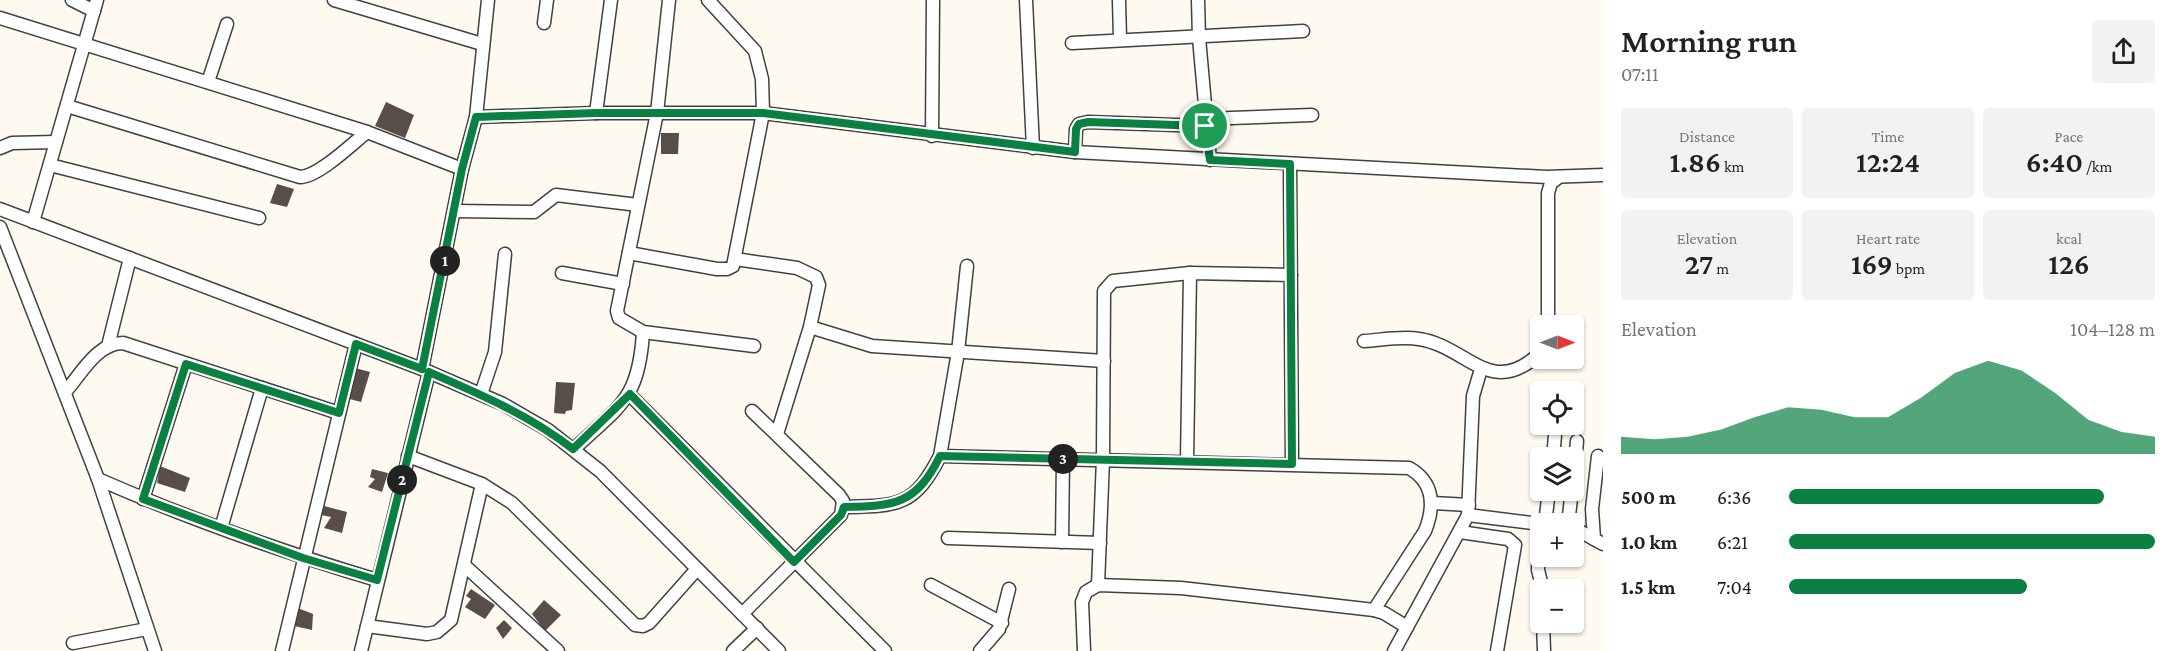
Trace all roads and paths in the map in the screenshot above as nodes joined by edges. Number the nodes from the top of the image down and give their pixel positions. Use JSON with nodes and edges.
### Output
{"nodes":[{"id":1,"x":72,"y":0,"type":"edge"},
{"id":2,"x":333,"y":0,"type":"edge"},
{"id":3,"x":488,"y":0,"type":"edge"},
{"id":4,"x":547,"y":0,"type":"edge"},
{"id":5,"x":611,"y":0,"type":"edge"},
{"id":6,"x":669,"y":0,"type":"edge"},
{"id":7,"x":708,"y":0,"type":"edge"},
{"id":8,"x":933,"y":0,"type":"edge"},
{"id":9,"x":1026,"y":0,"type":"edge"},
{"id":10,"x":1119,"y":0,"type":"edge"},
{"id":11,"x":1198,"y":0,"type":"edge"},
{"id":12,"x":95,"y":5,"type":"edge"},
{"id":13,"x":0,"y":17,"type":"edge"},
{"id":14,"x":544,"y":23,"type":"dead end"},
{"id":15,"x":227,"y":24,"type":"dead end"},
{"id":16,"x":1303,"y":31,"type":"dead end"},
{"id":17,"x":1198,"y":38,"type":"junction"},
{"id":18,"x":1120,"y":39,"type":"junction"},
{"id":19,"x":1072,"y":43,"type":"dead end"},
{"id":20,"x":84,"y":44,"type":"junction"},
{"id":21,"x":482,"y":44,"type":"junction"},
{"id":22,"x":208,"y":82,"type":"junction"},
{"id":23,"x":67,"y":106,"type":"junction"},
{"id":24,"x":596,"y":113,"type":"junction"},
{"id":25,"x":657,"y":113,"type":"junction"},
{"id":26,"x":763,"y":113,"type":"junction"},
{"id":27,"x":1312,"y":114,"type":"dead end"},
{"id":28,"x":476,"y":117,"type":"junction"},
{"id":29,"x":1205,"y":122,"type":"junction"},
{"id":30,"x":367,"y":132,"type":"junction"},
{"id":31,"x":932,"y":136,"type":"junction"},
{"id":32,"x":56,"y":142,"type":"junction"},
{"id":33,"x":0,"y":148,"type":"edge"},
{"id":34,"x":1033,"y":148,"type":"junction"},
{"id":35,"x":1075,"y":152,"type":"junction"},
{"id":36,"x":1210,"y":160,"type":"junction"},
{"id":37,"x":1290,"y":164,"type":"junction"},
{"id":38,"x":50,"y":165,"type":"junction"},
{"id":39,"x":462,"y":169,"type":"junction"},
{"id":40,"x":1603,"y":176,"type":"edge"},
{"id":41,"x":1553,"y":177,"type":"junction"},
{"id":42,"x":638,"y":205,"type":"junction"},
{"id":43,"x":0,"y":210,"type":"edge"},
{"id":44,"x":455,"y":211,"type":"junction"},
{"id":45,"x":259,"y":218,"type":"dead end"},
{"id":46,"x":33,"y":222,"type":"junction"},
{"id":47,"x":0,"y":226,"type":"edge"},
{"id":48,"x":629,"y":253,"type":"junction"},
{"id":49,"x":504,"y":254,"type":"dead end"},
{"id":50,"x":130,"y":258,"type":"junction"},
{"id":51,"x":735,"y":259,"type":"junction"},
{"id":52,"x":967,"y":266,"type":"dead end"},
{"id":53,"x":562,"y":273,"type":"dead end"},
{"id":54,"x":1190,"y":273,"type":"junction"},
{"id":55,"x":1291,"y":275,"type":"junction"},
{"id":56,"x":623,"y":284,"type":"junction"},
{"id":57,"x":1548,"y":315,"type":"edge"},
{"id":58,"x":810,"y":327,"type":"junction"},
{"id":59,"x":643,"y":332,"type":"junction"},
{"id":60,"x":1364,"y":341,"type":"dead end"},
{"id":61,"x":356,"y":344,"type":"junction"},
{"id":62,"x":108,"y":346,"type":"junction"},
{"id":63,"x":754,"y":346,"type":"dead end"},
{"id":64,"x":958,"y":352,"type":"junction"},
{"id":65,"x":1104,"y":361,"type":"junction"},
{"id":66,"x":1530,"y":362,"type":"edge"},
{"id":67,"x":186,"y":364,"type":"junction"},
{"id":68,"x":1478,"y":367,"type":"junction"},
{"id":69,"x":425,"y":371,"type":"junction"},
{"id":70,"x":262,"y":388,"type":"junction"},
{"id":71,"x":66,"y":391,"type":"junction"},
{"id":72,"x":481,"y":394,"type":"junction"},
{"id":73,"x":630,"y":394,"type":"junction"},
{"id":74,"x":752,"y":411,"type":"dead end"},
{"id":75,"x":339,"y":413,"type":"junction"},
{"id":76,"x":777,"y":434,"type":"junction"},
{"id":77,"x":1555,"y":435,"type":"dead end"},
{"id":78,"x":1577,"y":441,"type":"dead end"},
{"id":79,"x":1554,"y":447,"type":"edge"},
{"id":80,"x":1576,"y":447,"type":"edge"},
{"id":81,"x":573,"y":449,"type":"junction"},
{"id":82,"x":408,"y":456,"type":"junction"},
{"id":83,"x":940,"y":456,"type":"junction"},
{"id":84,"x":1598,"y":456,"type":"dead end"},
{"id":85,"x":1063,"y":459,"type":"junction"},
{"id":86,"x":1103,"y":459,"type":"junction"},
{"id":87,"x":1188,"y":461,"type":"junction"},
{"id":88,"x":1292,"y":464,"type":"junction"},
{"id":89,"x":98,"y":479,"type":"junction"},
{"id":90,"x":482,"y":484,"type":"junction"},
{"id":91,"x":143,"y":499,"type":"junction"},
{"id":92,"x":1433,"y":503,"type":"junction"},
{"id":93,"x":844,"y":507,"type":"junction"},
{"id":94,"x":1462,"y":508,"type":"junction"},
{"id":95,"x":1530,"y":522,"type":"edge"},
{"id":96,"x":221,"y":528,"type":"junction"},
{"id":97,"x":1460,"y":532,"type":"junction"},
{"id":98,"x":1584,"y":534,"type":"edge"},
{"id":99,"x":948,"y":538,"type":"dead end"},
{"id":100,"x":1062,"y":542,"type":"junction"},
{"id":101,"x":1599,"y":542,"type":"edge"},
{"id":102,"x":1100,"y":543,"type":"junction"},
{"id":103,"x":303,"y":558,"type":"junction"},
{"id":104,"x":794,"y":562,"type":"junction"},
{"id":105,"x":464,"y":565,"type":"junction"},
{"id":106,"x":697,"y":569,"type":"junction"},
{"id":107,"x":377,"y":580,"type":"junction"},
{"id":108,"x":931,"y":585,"type":"dead end"},
{"id":109,"x":1098,"y":585,"type":"junction"},
{"id":110,"x":1009,"y":589,"type":"dead end"},
{"id":111,"x":1379,"y":612,"type":"junction"},
{"id":112,"x":742,"y":614,"type":"junction"},
{"id":113,"x":1002,"y":623,"type":"junction"},
{"id":114,"x":367,"y":626,"type":"junction"},
{"id":115,"x":1405,"y":626,"type":"junction"},
{"id":116,"x":757,"y":628,"type":"junction"},
{"id":117,"x":147,"y":629,"type":"junction"},
{"id":118,"x":1544,"y":633,"type":"edge"},
{"id":119,"x":73,"y":643,"type":"dead end"},
{"id":120,"x":155,"y":651,"type":"edge"},
{"id":121,"x":282,"y":651,"type":"edge"},
{"id":122,"x":362,"y":651,"type":"edge"},
{"id":123,"x":558,"y":651,"type":"edge"},
{"id":124,"x":733,"y":651,"type":"edge"},
{"id":125,"x":779,"y":651,"type":"edge"},
{"id":126,"x":885,"y":651,"type":"edge"},
{"id":127,"x":980,"y":651,"type":"edge"},
{"id":128,"x":1084,"y":651,"type":"edge"},
{"id":129,"x":1394,"y":651,"type":"edge"},
{"id":130,"x":1497,"y":651,"type":"edge"},
{"id":131,"x":1544,"y":651,"type":"edge"}],
"edges":[{"from":1,"to":12,"type":"street"},
{"from":2,"to":21,"type":"street"},
{"from":3,"to":21,"type":"street"},
{"from":4,"to":14,"type":"street"},
{"from":5,"to":24,"type":"street"},
{"from":6,"to":25,"type":"street"},
{"from":7,"to":26,"type":"street"},
{"from":8,"to":31,"type":"street"},
{"from":9,"to":34,"type":"street"},
{"from":10,"to":18,"type":"street"},
{"from":11,"to":17,"type":"street"},
{"from":12,"to":20,"type":"street"},
{"from":13,"to":20,"type":"street"},
{"from":15,"to":22,"type":"street"},
{"from":16,"to":17,"type":"street"},
{"from":17,"to":18,"type":"street"},
{"from":17,"to":29,"type":"street"},
{"from":18,"to":19,"type":"street"},
{"from":20,"to":22,"type":"street"},
{"from":20,"to":23,"type":"street"},
{"from":21,"to":28,"type":"street"},
{"from":22,"to":30,"type":"street"},
{"from":23,"to":30,"type":"street"},
{"from":23,"to":32,"type":"street"},
{"from":24,"to":25,"type":"street"},
{"from":24,"to":28,"type":"street"},
{"from":25,"to":26,"type":"street"},
{"from":25,"to":42,"type":"street"},
{"from":26,"to":31,"type":"street"},
{"from":26,"to":51,"type":"street"},
{"from":27,"to":29,"type":"street"},
{"from":28,"to":39,"type":"street"},
{"from":29,"to":35,"type":"street"},
{"from":29,"to":36,"type":"street"},
{"from":30,"to":39,"type":"street"},
{"from":31,"to":34,"type":"street"},
{"from":32,"to":33,"type":"street"},
{"from":32,"to":38,"type":"street"},
{"from":34,"to":35,"type":"street"},
{"from":35,"to":36,"type":"street"},
{"from":36,"to":37,"type":"street"},
{"from":37,"to":41,"type":"street"},
{"from":37,"to":55,"type":"street"},
{"from":38,"to":45,"type":"street"},
{"from":38,"to":46,"type":"street"},
{"from":39,"to":44,"type":"street"},
{"from":40,"to":41,"type":"street"},
{"from":41,"to":57,"type":"street"},
{"from":42,"to":44,"type":"street"},
{"from":42,"to":48,"type":"street"},
{"from":43,"to":46,"type":"street"},
{"from":44,"to":69,"type":"street"},
{"from":46,"to":50,"type":"street"},
{"from":47,"to":71,"type":"street"},
{"from":48,"to":51,"type":"street"},
{"from":48,"to":56,"type":"street"},
{"from":49,"to":72,"type":"street"},
{"from":50,"to":61,"type":"street"},
{"from":50,"to":62,"type":"street"},
{"from":51,"to":58,"type":"street"},
{"from":52,"to":64,"type":"street"},
{"from":53,"to":56,"type":"street"},
{"from":54,"to":55,"type":"street"},
{"from":54,"to":65,"type":"street"},
{"from":54,"to":87,"type":"street"},
{"from":55,"to":88,"type":"street"},
{"from":56,"to":59,"type":"street"},
{"from":58,"to":64,"type":"street"},
{"from":58,"to":76,"type":"street"},
{"from":59,"to":63,"type":"street"},
{"from":59,"to":73,"type":"street"},
{"from":60,"to":68,"type":"street"},
{"from":61,"to":69,"type":"street"},
{"from":61,"to":75,"type":"street"},
{"from":62,"to":67,"type":"street"},
{"from":62,"to":71,"type":"street"},
{"from":64,"to":65,"type":"street"},
{"from":64,"to":83,"type":"street"},
{"from":65,"to":86,"type":"street"},
{"from":66,"to":68,"type":"street"},
{"from":67,"to":70,"type":"street"},
{"from":67,"to":91,"type":"street"},
{"from":68,"to":94,"type":"street"},
{"from":69,"to":72,"type":"street"},
{"from":69,"to":82,"type":"street"},
{"from":70,"to":75,"type":"street"},
{"from":70,"to":96,"type":"street"},
{"from":71,"to":89,"type":"street"},
{"from":72,"to":81,"type":"street"},
{"from":73,"to":81,"type":"street"},
{"from":73,"to":104,"type":"street"},
{"from":74,"to":76,"type":"street"},
{"from":75,"to":103,"type":"street"},
{"from":76,"to":93,"type":"street"},
{"from":77,"to":79,"type":"street"},
{"from":78,"to":80,"type":"street"},
{"from":81,"to":106,"type":"street"},
{"from":82,"to":90,"type":"street"},
{"from":82,"to":107,"type":"street"},
{"from":83,"to":85,"type":"street"},
{"from":83,"to":93,"type":"street"},
{"from":84,"to":101,"type":"street"},
{"from":85,"to":86,"type":"street"},
{"from":85,"to":100,"type":"street"},
{"from":86,"to":87,"type":"street"},
{"from":86,"to":102,"type":"street"},
{"from":87,"to":88,"type":"street"},
{"from":88,"to":92,"type":"street"},
{"from":89,"to":91,"type":"street"},
{"from":89,"to":117,"type":"street"},
{"from":90,"to":105,"type":"street"},
{"from":90,"to":106,"type":"street"},
{"from":91,"to":96,"type":"street"},
{"from":92,"to":94,"type":"street"},
{"from":92,"to":111,"type":"street"},
{"from":93,"to":104,"type":"street"},
{"from":94,"to":95,"type":"street"},
{"from":94,"to":97,"type":"street"},
{"from":96,"to":103,"type":"street"},
{"from":97,"to":115,"type":"street"},
{"from":97,"to":130,"type":"street"},
{"from":98,"to":101,"type":"street"},
{"from":99,"to":100,"type":"street"},
{"from":100,"to":102,"type":"street"},
{"from":102,"to":109,"type":"street"},
{"from":103,"to":107,"type":"street"},
{"from":103,"to":121,"type":"street"},
{"from":104,"to":112,"type":"street"},
{"from":104,"to":126,"type":"street"},
{"from":105,"to":114,"type":"street"},
{"from":105,"to":123,"type":"street"},
{"from":106,"to":112,"type":"street"},
{"from":107,"to":114,"type":"street"},
{"from":108,"to":113,"type":"street"},
{"from":109,"to":111,"type":"street"},
{"from":109,"to":128,"type":"street"},
{"from":110,"to":113,"type":"street"},
{"from":111,"to":115,"type":"street"},
{"from":112,"to":116,"type":"street"},
{"from":113,"to":127,"type":"street"},
{"from":114,"to":122,"type":"street"},
{"from":115,"to":129,"type":"street"},
{"from":116,"to":124,"type":"street"},
{"from":116,"to":125,"type":"street"},
{"from":117,"to":119,"type":"street"},
{"from":117,"to":120,"type":"street"},
{"from":118,"to":131,"type":"street"}]}
